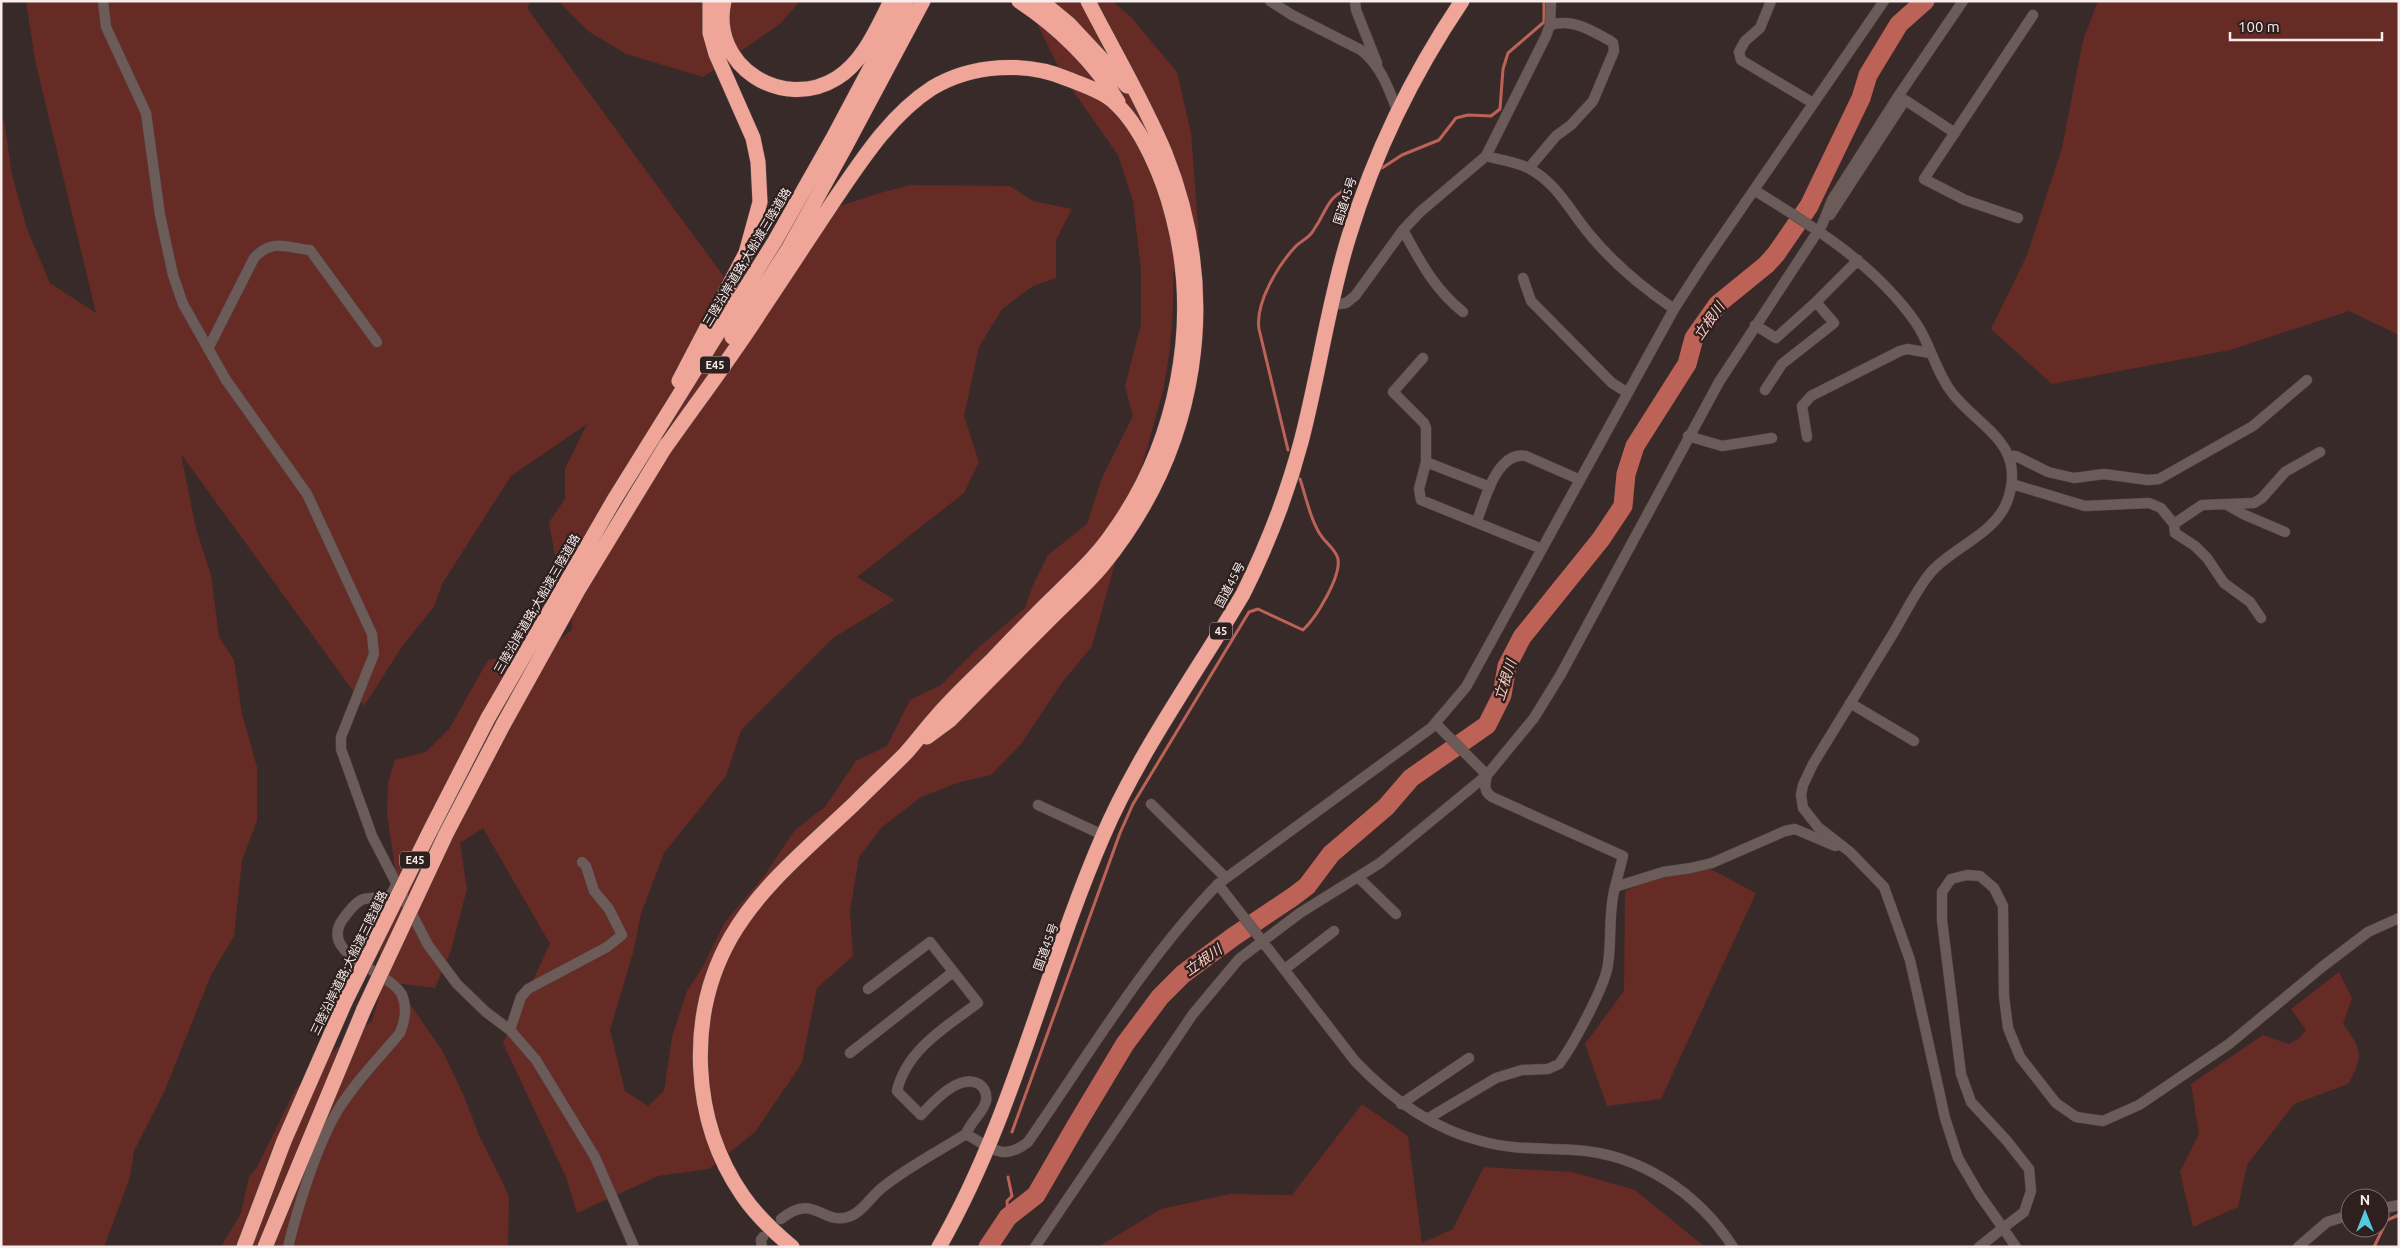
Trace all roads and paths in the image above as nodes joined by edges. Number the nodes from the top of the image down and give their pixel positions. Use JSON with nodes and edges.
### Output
{"nodes":[{"id":1,"x":103,"y":1,"type":"edge"},
{"id":2,"x":710,"y":1,"type":"edge"},
{"id":3,"x":724,"y":1,"type":"edge"},
{"id":4,"x":891,"y":1,"type":"edge"},
{"id":5,"x":906,"y":1,"type":"edge"},
{"id":6,"x":923,"y":1,"type":"edge"},
{"id":7,"x":1019,"y":1,"type":"edge"},
{"id":8,"x":1041,"y":1,"type":"edge"},
{"id":9,"x":1088,"y":1,"type":"edge"},
{"id":10,"x":1270,"y":1,"type":"edge"},
{"id":11,"x":1355,"y":1,"type":"edge"},
{"id":12,"x":1462,"y":1,"type":"edge"},
{"id":13,"x":1551,"y":1,"type":"edge"},
{"id":14,"x":1771,"y":1,"type":"edge"},
{"id":15,"x":1884,"y":1,"type":"edge"},
{"id":16,"x":1963,"y":1,"type":"edge"},
{"id":17,"x":2033,"y":16,"type":"dead end"},
{"id":18,"x":1550,"y":25,"type":"junction"},
{"id":19,"x":1379,"y":68,"type":"junction"},
{"id":20,"x":1813,"y":103,"type":"junction"},
{"id":21,"x":1397,"y":110,"type":"junction"},
{"id":22,"x":1148,"y":114,"type":"junction"},
{"id":23,"x":1131,"y":122,"type":"junction"},
{"id":24,"x":1955,"y":133,"type":"junction"},
{"id":25,"x":1486,"y":156,"type":"junction"},
{"id":26,"x":1529,"y":168,"type":"junction"},
{"id":27,"x":1754,"y":190,"type":"junction"},
{"id":28,"x":2018,"y":218,"type":"dead end"},
{"id":29,"x":1819,"y":228,"type":"junction"},
{"id":30,"x":1403,"y":230,"type":"junction"},
{"id":31,"x":1858,"y":260,"type":"junction"},
{"id":32,"x":1522,"y":278,"type":"dead end"},
{"id":33,"x":1816,"y":302,"type":"junction"},
{"id":34,"x":1332,"y":305,"type":"junction"},
{"id":35,"x":1674,"y":309,"type":"junction"},
{"id":36,"x":1463,"y":312,"type":"dead end"},
{"id":37,"x":1756,"y":325,"type":"junction"},
{"id":38,"x":377,"y":342,"type":"dead end"},
{"id":39,"x":208,"y":348,"type":"junction"},
{"id":40,"x":1930,"y":354,"type":"junction"},
{"id":41,"x":1423,"y":358,"type":"dead end"},
{"id":42,"x":2307,"y":380,"type":"dead end"},
{"id":43,"x":1765,"y":390,"type":"dead end"},
{"id":44,"x":1628,"y":393,"type":"junction"},
{"id":45,"x":1688,"y":436,"type":"junction"},
{"id":46,"x":1807,"y":437,"type":"dead end"},
{"id":47,"x":1772,"y":438,"type":"dead end"},
{"id":48,"x":656,"y":449,"type":"junction"},
{"id":49,"x":2320,"y":452,"type":"dead end"},
{"id":50,"x":2010,"y":456,"type":"junction"},
{"id":51,"x":1426,"y":462,"type":"junction"},
{"id":52,"x":1578,"y":480,"type":"junction"},
{"id":53,"x":2012,"y":484,"type":"junction"},
{"id":54,"x":1490,"y":487,"type":"junction"},
{"id":55,"x":2224,"y":503,"type":"junction"},
{"id":56,"x":1477,"y":521,"type":"junction"},
{"id":57,"x":2174,"y":524,"type":"junction"},
{"id":58,"x":2285,"y":532,"type":"dead end"},
{"id":59,"x":1542,"y":549,"type":"junction"},
{"id":60,"x":2261,"y":618,"type":"dead end"},
{"id":61,"x":1850,"y":704,"type":"junction"},
{"id":62,"x":1436,"y":724,"type":"junction"},
{"id":63,"x":1914,"y":742,"type":"dead end"},
{"id":64,"x":908,"y":751,"type":"junction"},
{"id":65,"x":1484,"y":772,"type":"junction"},
{"id":66,"x":1151,"y":804,"type":"dead end"},
{"id":67,"x":1038,"y":805,"type":"dead end"},
{"id":68,"x":1103,"y":835,"type":"junction"},
{"id":69,"x":1850,"y":852,"type":"junction"},
{"id":70,"x":582,"y":862,"type":"dead end"},
{"id":71,"x":1358,"y":877,"type":"junction"},
{"id":72,"x":1222,"y":881,"type":"junction"},
{"id":73,"x":396,"y":884,"type":"junction"},
{"id":74,"x":1615,"y":887,"type":"junction"},
{"id":75,"x":1396,"y":914,"type":"dead end"},
{"id":76,"x":2399,"y":918,"type":"edge"},
{"id":77,"x":1334,"y":931,"type":"dead end"},
{"id":78,"x":1261,"y":937,"type":"junction"},
{"id":79,"x":1285,"y":969,"type":"junction"},
{"id":80,"x":953,"y":972,"type":"junction"},
{"id":81,"x":868,"y":989,"type":"dead end"},
{"id":82,"x":510,"y":1030,"type":"junction"},
{"id":83,"x":850,"y":1053,"type":"dead end"},
{"id":84,"x":1469,"y":1058,"type":"dead end"},
{"id":85,"x":1401,"y":1104,"type":"junction"},
{"id":86,"x":1427,"y":1120,"type":"junction"},
{"id":87,"x":966,"y":1134,"type":"junction"},
{"id":88,"x":989,"y":1147,"type":"junction"},
{"id":89,"x":2340,"y":1218,"type":"edge"},
{"id":90,"x":781,"y":1219,"type":"dead end"},
{"id":91,"x":2002,"y":1228,"type":"junction"},
{"id":92,"x":244,"y":1247,"type":"edge"},
{"id":93,"x":265,"y":1247,"type":"edge"},
{"id":94,"x":288,"y":1247,"type":"edge"},
{"id":95,"x":634,"y":1247,"type":"edge"},
{"id":96,"x":792,"y":1247,"type":"edge"},
{"id":97,"x":939,"y":1247,"type":"edge"},
{"id":98,"x":1035,"y":1247,"type":"edge"},
{"id":99,"x":1733,"y":1247,"type":"edge"},
{"id":100,"x":1979,"y":1247,"type":"edge"},
{"id":101,"x":2016,"y":1247,"type":"edge"},
{"id":102,"x":2298,"y":1247,"type":"edge"}],
"edges":[{"from":1,"to":39,"type":"street"},
{"from":2,"to":48,"type":"highway"},
{"from":3,"to":4,"type":"highway"},
{"from":5,"to":48,"type":"highway","name":"三陸沿岸道路;大船渡三陸道路","number":"E45"},
{"from":6,"to":48,"type":"highway","name":"三陸沿岸道路;大船渡三陸道路","number":"E45"},
{"from":7,"to":23,"type":"highway"},
{"from":8,"to":22,"type":"highway"},
{"from":9,"to":22,"type":"highway"},
{"from":10,"to":19,"type":"street"},
{"from":11,"to":19,"type":"street"},
{"from":12,"to":21,"type":"highway","name":"国道45号","number":"45"},
{"from":13,"to":18,"type":"street"},
{"from":14,"to":20,"type":"street"},
{"from":15,"to":20,"type":"street"},
{"from":16,"to":29,"type":"street"},
{"from":17,"to":24,"type":"street"},
{"from":18,"to":25,"type":"street"},
{"from":18,"to":26,"type":"street"},
{"from":19,"to":21,"type":"street"},
{"from":20,"to":27,"type":"street"},
{"from":21,"to":34,"type":"highway","name":"国道45号","number":"45"},
{"from":22,"to":64,"type":"highway"},
{"from":23,"to":48,"type":"highway"},
{"from":23,"to":64,"type":"highway"},
{"from":24,"to":28,"type":"street"},
{"from":24,"to":29,"type":"street"},
{"from":25,"to":26,"type":"street"},
{"from":25,"to":30,"type":"street"},
{"from":26,"to":35,"type":"street"},
{"from":27,"to":29,"type":"street"},
{"from":27,"to":35,"type":"street"},
{"from":29,"to":31,"type":"street"},
{"from":29,"to":37,"type":"street"},
{"from":30,"to":34,"type":"street"},
{"from":30,"to":36,"type":"street"},
{"from":31,"to":33,"type":"street"},
{"from":31,"to":40,"type":"street"},
{"from":32,"to":44,"type":"street"},
{"from":33,"to":37,"type":"street"},
{"from":33,"to":43,"type":"street"},
{"from":34,"to":68,"type":"highway","name":"国道45号","number":"45"},
{"from":35,"to":44,"type":"street"},
{"from":37,"to":45,"type":"street"},
{"from":38,"to":39,"type":"street"},
{"from":39,"to":73,"type":"street"},
{"from":40,"to":46,"type":"street"},
{"from":40,"to":50,"type":"street"},
{"from":41,"to":51,"type":"street"},
{"from":42,"to":50,"type":"street"},
{"from":44,"to":52,"type":"street"},
{"from":45,"to":47,"type":"street"},
{"from":45,"to":65,"type":"street"},
{"from":48,"to":92,"type":"highway","name":"三陸沿岸道路;大船渡三陸道路","number":"E45","bridge":true},
{"from":48,"to":93,"type":"highway","name":"三陸沿岸道路;大船渡三陸道路","number":"E45","bridge":true},
{"from":49,"to":55,"type":"street"},
{"from":50,"to":53,"type":"street"},
{"from":51,"to":54,"type":"street"},
{"from":51,"to":56,"type":"street"},
{"from":52,"to":54,"type":"street"},
{"from":52,"to":59,"type":"street"},
{"from":53,"to":57,"type":"street"},
{"from":53,"to":61,"type":"street"},
{"from":54,"to":56,"type":"street"},
{"from":55,"to":57,"type":"street"},
{"from":55,"to":58,"type":"street"},
{"from":56,"to":59,"type":"street"},
{"from":57,"to":60,"type":"street"},
{"from":59,"to":62,"type":"street"},
{"from":61,"to":63,"type":"street"},
{"from":61,"to":69,"type":"street"},
{"from":62,"to":65,"type":"street"},
{"from":62,"to":72,"type":"street"},
{"from":64,"to":96,"type":"highway"},
{"from":65,"to":71,"type":"street"},
{"from":65,"to":74,"type":"street"},
{"from":66,"to":72,"type":"street"},
{"from":67,"to":68,"type":"street"},
{"from":68,"to":88,"type":"highway","name":"国道45号","number":"45"},
{"from":69,"to":74,"type":"street"},
{"from":69,"to":91,"type":"street"},
{"from":70,"to":82,"type":"street"},
{"from":71,"to":75,"type":"street"},
{"from":71,"to":78,"type":"street"},
{"from":72,"to":78,"type":"street"},
{"from":72,"to":88,"type":"street"},
{"from":73,"to":82,"type":"street"},
{"from":73,"to":94,"type":"street"},
{"from":74,"to":86,"type":"street"},
{"from":76,"to":91,"type":"street"},
{"from":77,"to":79,"type":"street"},
{"from":78,"to":79,"type":"street"},
{"from":78,"to":98,"type":"street"},
{"from":79,"to":85,"type":"street"},
{"from":80,"to":81,"type":"street"},
{"from":80,"to":83,"type":"street"},
{"from":80,"to":87,"type":"street"},
{"from":82,"to":95,"type":"street"},
{"from":84,"to":85,"type":"street"},
{"from":85,"to":86,"type":"street"},
{"from":86,"to":99,"type":"street"},
{"from":87,"to":88,"type":"street"},
{"from":87,"to":90,"type":"street"},
{"from":88,"to":97,"type":"highway","name":"国道45号","number":"45"},
{"from":89,"to":102,"type":"street"},
{"from":91,"to":100,"type":"street"},
{"from":91,"to":101,"type":"street"}]}
